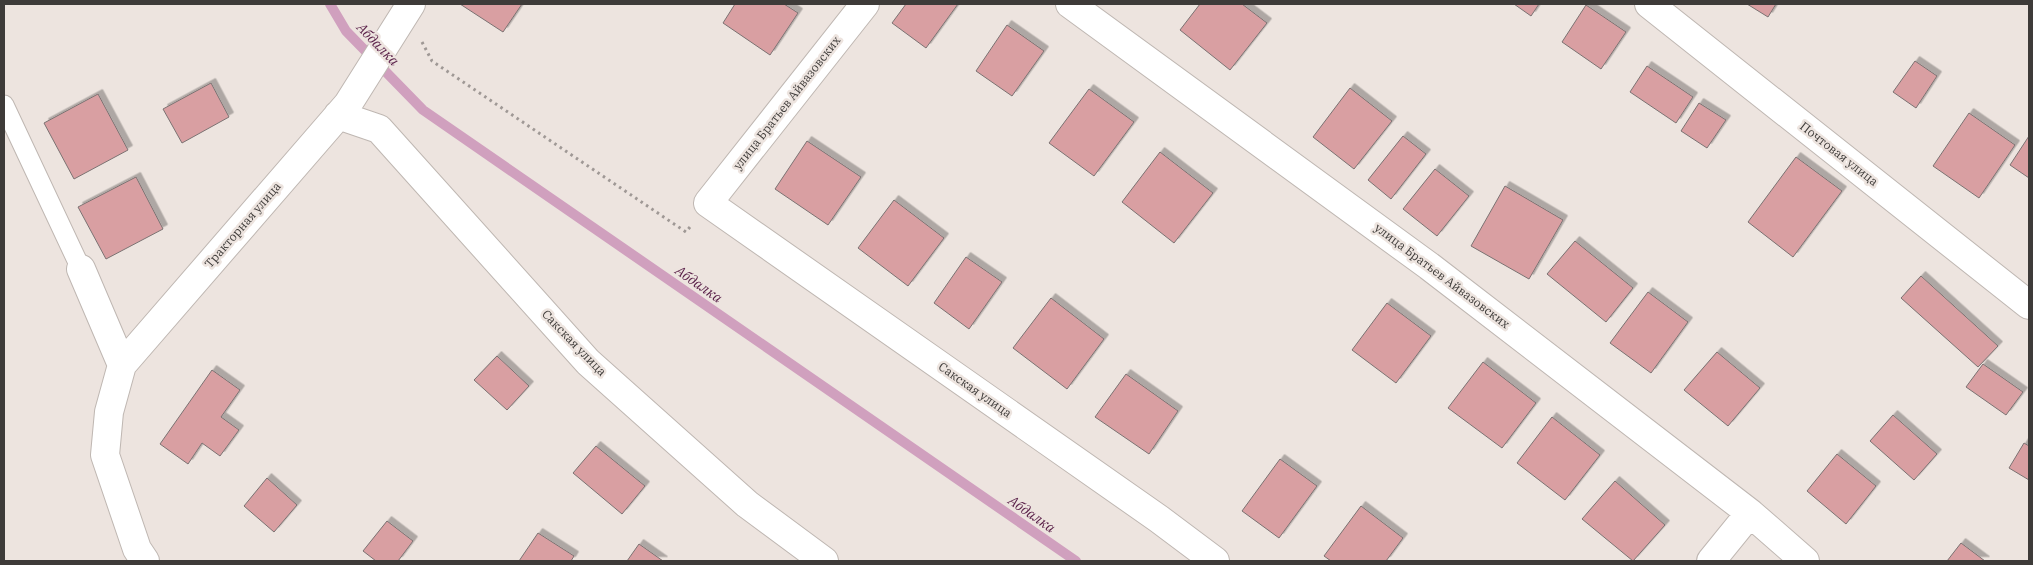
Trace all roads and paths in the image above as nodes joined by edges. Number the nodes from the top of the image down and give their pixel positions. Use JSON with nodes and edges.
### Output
{"nodes":[{"id":1,"x":865,"y":4,"type":"edge"},
{"id":2,"x":1070,"y":4,"type":"edge"},
{"id":3,"x":1649,"y":4,"type":"edge"},
{"id":4,"x":406,"y":10,"type":"edge"},
{"id":5,"x":4,"y":105,"type":"edge"},
{"id":6,"x":343,"y":110,"type":"junction"},
{"id":7,"x":708,"y":203,"type":"junction"},
{"id":8,"x":81,"y":269,"type":"joint"},
{"id":9,"x":2029,"y":305,"type":"edge"},
{"id":10,"x":122,"y":365,"type":"junction"},
{"id":11,"x":1750,"y":513,"type":"junction"},
{"id":12,"x":145,"y":561,"type":"edge"},
{"id":13,"x":824,"y":561,"type":"edge"},
{"id":14,"x":1215,"y":561,"type":"edge"},
{"id":15,"x":1711,"y":561,"type":"edge"},
{"id":16,"x":1805,"y":561,"type":"edge"}],
"edges":[{"from":1,"to":7,"type":"street","name":"улица Братьев Айвазовских"},
{"from":2,"to":11,"type":"street","name":"улица Братьев Айвазовских"},
{"from":3,"to":9,"type":"street","name":"Почтовая улица"},
{"from":4,"to":6,"type":"street","name":"Тракторная улица"},
{"from":4,"to":7,"type":"path"},
{"from":5,"to":8,"type":"lane"},
{"from":6,"to":10,"type":"street","name":"Тракторная улица"},
{"from":6,"to":13,"type":"street","name":"Сакская улица"},
{"from":7,"to":14,"type":"street","name":"Сакская улица"},
{"from":8,"to":10,"type":"street"},
{"from":10,"to":12,"type":"street","name":"Тракторная улица"},
{"from":11,"to":15,"type":"street"},
{"from":11,"to":16,"type":"street","name":"улица Братьев Айвазовских"}]}
